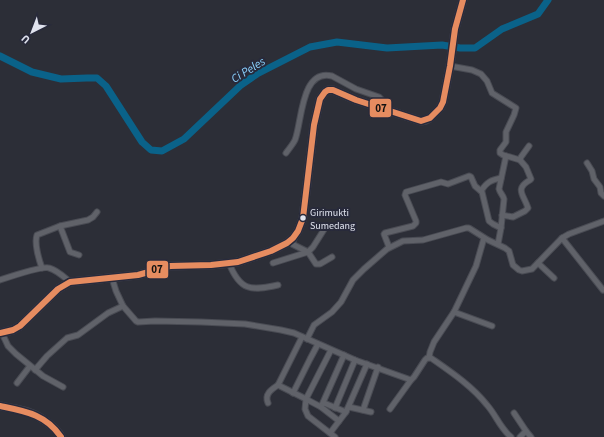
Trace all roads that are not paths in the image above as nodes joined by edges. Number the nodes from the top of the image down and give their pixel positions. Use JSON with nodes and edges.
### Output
{"nodes":[{"id":1,"x":461,"y":1,"type":"edge"},
{"id":2,"x":450,"y":66,"type":"junction"},
{"id":3,"x":391,"y":111,"type":"junction"},
{"id":4,"x":529,"y":146,"type":"dead end"},
{"id":5,"x":286,"y":153,"type":"dead end"},
{"id":6,"x":506,"y":156,"type":"junction"},
{"id":7,"x":520,"y":160,"type":"junction"},
{"id":8,"x":587,"y":164,"type":"dead end"},
{"id":9,"x":501,"y":178,"type":"junction"},
{"id":10,"x":481,"y":191,"type":"junction"},
{"id":11,"x":604,"y":196,"type":"edge"},
{"id":12,"x":97,"y":212,"type":"dead end"},
{"id":13,"x":502,"y":215,"type":"junction"},
{"id":14,"x":604,"y":221,"type":"edge"},
{"id":15,"x":60,"y":226,"type":"junction"},
{"id":16,"x":325,"y":228,"type":"dead end"},
{"id":17,"x":501,"y":228,"type":"junction"},
{"id":18,"x":294,"y":236,"type":"junction"},
{"id":19,"x":484,"y":238,"type":"junction"},
{"id":20,"x":562,"y":238,"type":"junction"},
{"id":21,"x":498,"y":244,"type":"junction"},
{"id":22,"x":389,"y":247,"type":"junction"},
{"id":23,"x":308,"y":252,"type":"junction"},
{"id":24,"x":79,"y":255,"type":"dead end"},
{"id":25,"x":332,"y":256,"type":"dead end"},
{"id":26,"x":229,"y":263,"type":"junction"},
{"id":27,"x":273,"y":263,"type":"dead end"},
{"id":28,"x":538,"y":263,"type":"junction"},
{"id":29,"x":42,"y":268,"type":"junction"},
{"id":30,"x":112,"y":278,"type":"junction"},
{"id":31,"x":554,"y":278,"type":"dead end"},
{"id":32,"x":0,"y":280,"type":"edge"},
{"id":33,"x":70,"y":282,"type":"junction"},
{"id":34,"x":278,"y":285,"type":"dead end"},
{"id":35,"x":603,"y":290,"type":"dead end"},
{"id":36,"x":123,"y":306,"type":"junction"},
{"id":37,"x":454,"y":312,"type":"junction"},
{"id":38,"x":492,"y":326,"type":"dead end"},
{"id":39,"x":1,"y":333,"type":"edge"},
{"id":40,"x":305,"y":338,"type":"junction"},
{"id":41,"x":318,"y":344,"type":"junction"},
{"id":42,"x":331,"y":350,"type":"junction"},
{"id":43,"x":344,"y":355,"type":"junction"},
{"id":44,"x":429,"y":358,"type":"junction"},
{"id":45,"x":355,"y":360,"type":"junction"},
{"id":46,"x":367,"y":364,"type":"junction"},
{"id":47,"x":378,"y":367,"type":"junction"},
{"id":48,"x":33,"y":368,"type":"junction"},
{"id":49,"x":411,"y":380,"type":"junction"},
{"id":50,"x":18,"y":383,"type":"dead end"},
{"id":51,"x":278,"y":385,"type":"junction"},
{"id":52,"x":63,"y":387,"type":"dead end"},
{"id":53,"x":294,"y":392,"type":"junction"},
{"id":54,"x":306,"y":399,"type":"junction"},
{"id":55,"x":268,"y":403,"type":"dead end"},
{"id":56,"x":323,"y":405,"type":"junction"},
{"id":57,"x":0,"y":406,"type":"edge"},
{"id":58,"x":335,"y":408,"type":"junction"},
{"id":59,"x":390,"y":409,"type":"dead end"},
{"id":60,"x":348,"y":410,"type":"junction"},
{"id":61,"x":363,"y":410,"type":"junction"},
{"id":62,"x":371,"y":412,"type":"dead end"},
{"id":63,"x":514,"y":413,"type":"dead end"},
{"id":64,"x":339,"y":421,"type":"junction"},
{"id":65,"x":526,"y":432,"type":"junction"},
{"id":66,"x":330,"y":434,"type":"junction"},
{"id":67,"x":61,"y":437,"type":"edge"},
{"id":68,"x":335,"y":437,"type":"edge"},
{"id":69,"x":511,"y":437,"type":"edge"},
{"id":70,"x":520,"y":437,"type":"edge"},
{"id":71,"x":531,"y":437,"type":"edge"}],
"edges":[{"from":1,"to":2,"type":"main road"},
{"from":2,"to":3,"type":"main road"},
{"from":2,"to":6,"type":"street"},
{"from":3,"to":5,"type":"street"},
{"from":3,"to":18,"type":"main road"},
{"from":4,"to":7,"type":"street"},
{"from":6,"to":7,"type":"street"},
{"from":6,"to":9,"type":"street"},
{"from":7,"to":13,"type":"street"},
{"from":8,"to":11,"type":"street"},
{"from":9,"to":10,"type":"street"},
{"from":9,"to":13,"type":"street"},
{"from":10,"to":17,"type":"street"},
{"from":10,"to":22,"type":"street"},
{"from":12,"to":15,"type":"street"},
{"from":13,"to":17,"type":"street"},
{"from":14,"to":20,"type":"street"},
{"from":15,"to":24,"type":"street"},
{"from":15,"to":29,"type":"street"},
{"from":16,"to":23,"type":"street"},
{"from":17,"to":21,"type":"street"},
{"from":18,"to":23,"type":"street"},
{"from":18,"to":26,"type":"main road"},
{"from":19,"to":21,"type":"street"},
{"from":19,"to":22,"type":"street"},
{"from":19,"to":37,"type":"street"},
{"from":20,"to":28,"type":"street"},
{"from":20,"to":35,"type":"street"},
{"from":21,"to":28,"type":"street"},
{"from":22,"to":40,"type":"street"},
{"from":23,"to":25,"type":"street"},
{"from":23,"to":27,"type":"street"},
{"from":26,"to":30,"type":"main road"},
{"from":26,"to":34,"type":"street"},
{"from":28,"to":31,"type":"street"},
{"from":29,"to":32,"type":"street"},
{"from":29,"to":33,"type":"street"},
{"from":30,"to":33,"type":"main road"},
{"from":30,"to":36,"type":"street"},
{"from":33,"to":39,"type":"main road"},
{"from":36,"to":40,"type":"street"},
{"from":36,"to":48,"type":"street"},
{"from":37,"to":38,"type":"street"},
{"from":37,"to":44,"type":"street"},
{"from":39,"to":48,"type":"street"},
{"from":40,"to":41,"type":"street"},
{"from":40,"to":51,"type":"street"},
{"from":41,"to":42,"type":"street"},
{"from":41,"to":53,"type":"street"},
{"from":42,"to":43,"type":"street"},
{"from":42,"to":54,"type":"street"},
{"from":43,"to":45,"type":"street"},
{"from":43,"to":56,"type":"street"},
{"from":44,"to":49,"type":"street"},
{"from":44,"to":69,"type":"street"},
{"from":45,"to":46,"type":"street"},
{"from":45,"to":58,"type":"street"},
{"from":46,"to":47,"type":"street"},
{"from":46,"to":60,"type":"street"},
{"from":47,"to":49,"type":"street"},
{"from":47,"to":61,"type":"street"},
{"from":48,"to":50,"type":"street"},
{"from":48,"to":52,"type":"street"},
{"from":49,"to":59,"type":"street"},
{"from":51,"to":53,"type":"street"},
{"from":51,"to":55,"type":"street"},
{"from":53,"to":54,"type":"street"},
{"from":54,"to":56,"type":"street"},
{"from":54,"to":66,"type":"street"},
{"from":56,"to":58,"type":"street"},
{"from":56,"to":64,"type":"street"},
{"from":57,"to":67,"type":"main road"},
{"from":58,"to":60,"type":"street"},
{"from":60,"to":61,"type":"street"},
{"from":60,"to":64,"type":"street"},
{"from":61,"to":62,"type":"street"},
{"from":63,"to":65,"type":"street"},
{"from":64,"to":66,"type":"street"},
{"from":65,"to":70,"type":"street"},
{"from":65,"to":71,"type":"street"},
{"from":66,"to":68,"type":"street"}]}
